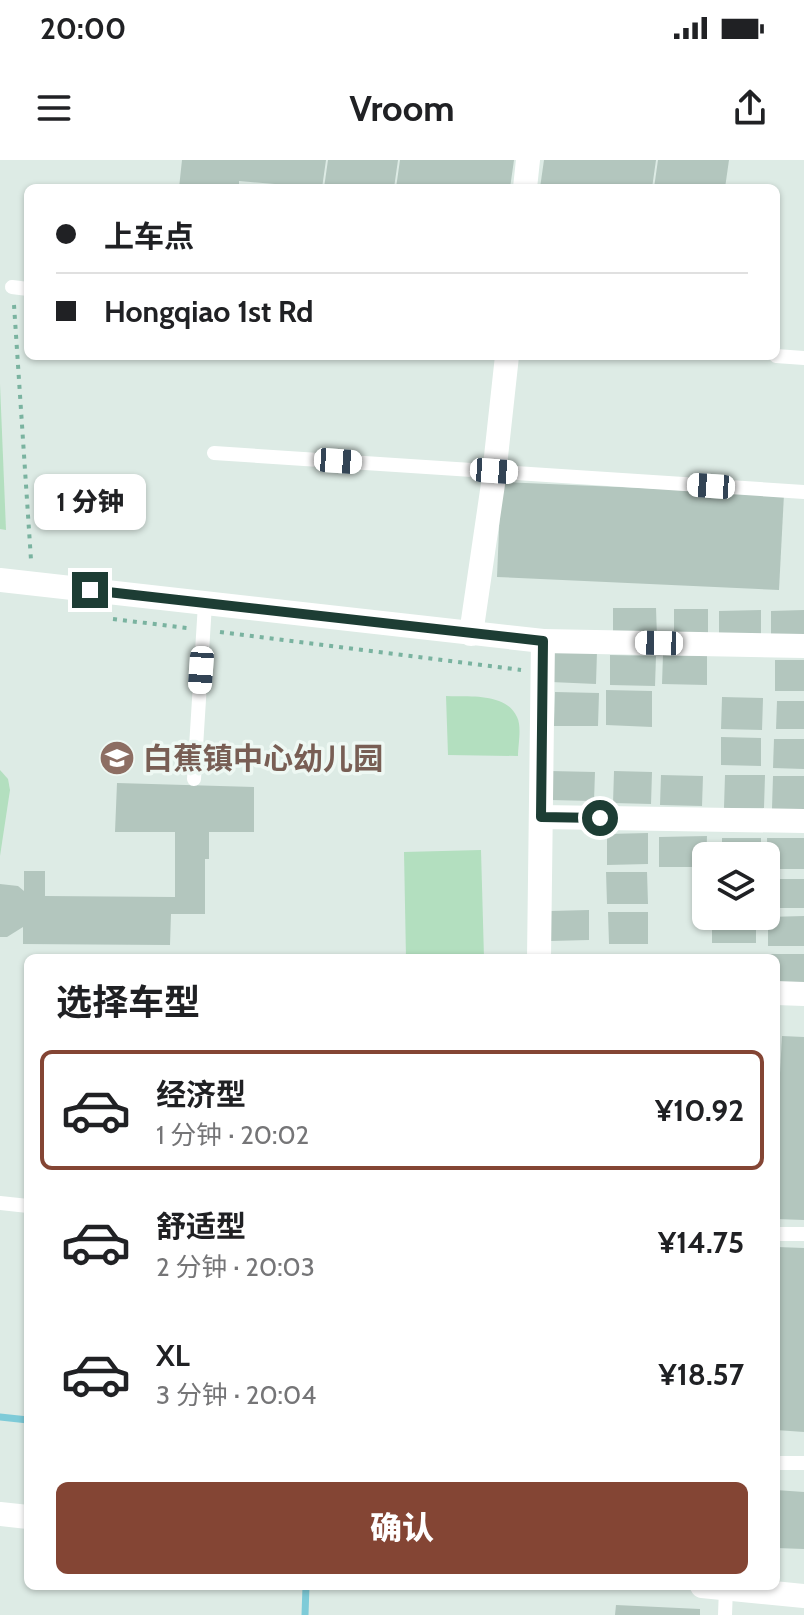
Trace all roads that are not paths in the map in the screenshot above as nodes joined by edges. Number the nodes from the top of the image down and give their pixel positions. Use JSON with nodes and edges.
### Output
{"nodes":[{"id":1,"x":528,"y":160,"type":"edge"},
{"id":2,"x":525,"y":184,"type":"edge"},
{"id":3,"x":12,"y":287,"type":"road end"},
{"id":4,"x":24,"y":288,"type":"edge"},
{"id":5,"x":780,"y":356,"type":"edge"},
{"id":6,"x":804,"y":358,"type":"edge"},
{"id":7,"x":507,"y":360,"type":"edge"},
{"id":8,"x":214,"y":453,"type":"dead end"},
{"id":9,"x":494,"y":471,"type":"junction"},
{"id":10,"x":804,"y":492,"type":"edge"},
{"id":11,"x":0,"y":580,"type":"edge"},
{"id":12,"x":205,"y":604,"type":"junction"},
{"id":13,"x":471,"y":634,"type":"junction"},
{"id":14,"x":543,"y":641,"type":"junction"},
{"id":15,"x":804,"y":646,"type":"edge"},
{"id":16,"x":194,"y":779,"type":"dead end"},
{"id":17,"x":541,"y":817,"type":"junction"},
{"id":18,"x":804,"y":821,"type":"edge"},
{"id":19,"x":539,"y":954,"type":"edge"},
{"id":20,"x":780,"y":993,"type":"edge"},
{"id":21,"x":804,"y":994,"type":"edge"},
{"id":22,"x":0,"y":1203,"type":"edge"},
{"id":23,"x":24,"y":1206,"type":"edge"},
{"id":24,"x":780,"y":1234,"type":"edge"},
{"id":25,"x":804,"y":1234,"type":"edge"},
{"id":26,"x":780,"y":1463,"type":"edge"},
{"id":27,"x":804,"y":1463,"type":"edge"},
{"id":28,"x":0,"y":1514,"type":"edge"},
{"id":29,"x":24,"y":1517,"type":"edge"},
{"id":30,"x":715,"y":1590,"type":"edge"},
{"id":31,"x":744,"y":1590,"type":"edge"},
{"id":32,"x":804,"y":1596,"type":"edge"},
{"id":33,"x":725,"y":1615,"type":"edge"}],
"edges":[{"from":1,"to":2,"type":"street"},
{"from":3,"to":4,"type":"lane"},
{"from":5,"to":6,"type":"lane"},
{"from":7,"to":9,"type":"street"},
{"from":8,"to":9,"type":"lane"},
{"from":9,"to":10,"type":"lane"},
{"from":9,"to":13,"type":"street"},
{"from":11,"to":12,"type":"street"},
{"from":12,"to":13,"type":"street"},
{"from":12,"to":16,"type":"lane"},
{"from":13,"to":14,"type":"street"},
{"from":14,"to":15,"type":"street"},
{"from":14,"to":17,"type":"street"},
{"from":17,"to":18,"type":"street"},
{"from":17,"to":19,"type":"street"},
{"from":20,"to":21,"type":"street"},
{"from":22,"to":23,"type":"lane"},
{"from":24,"to":25,"type":"lane"},
{"from":26,"to":27,"type":"lane"},
{"from":28,"to":29,"type":"street"},
{"from":30,"to":33,"type":"lane"},
{"from":31,"to":32,"type":"street"}]}
